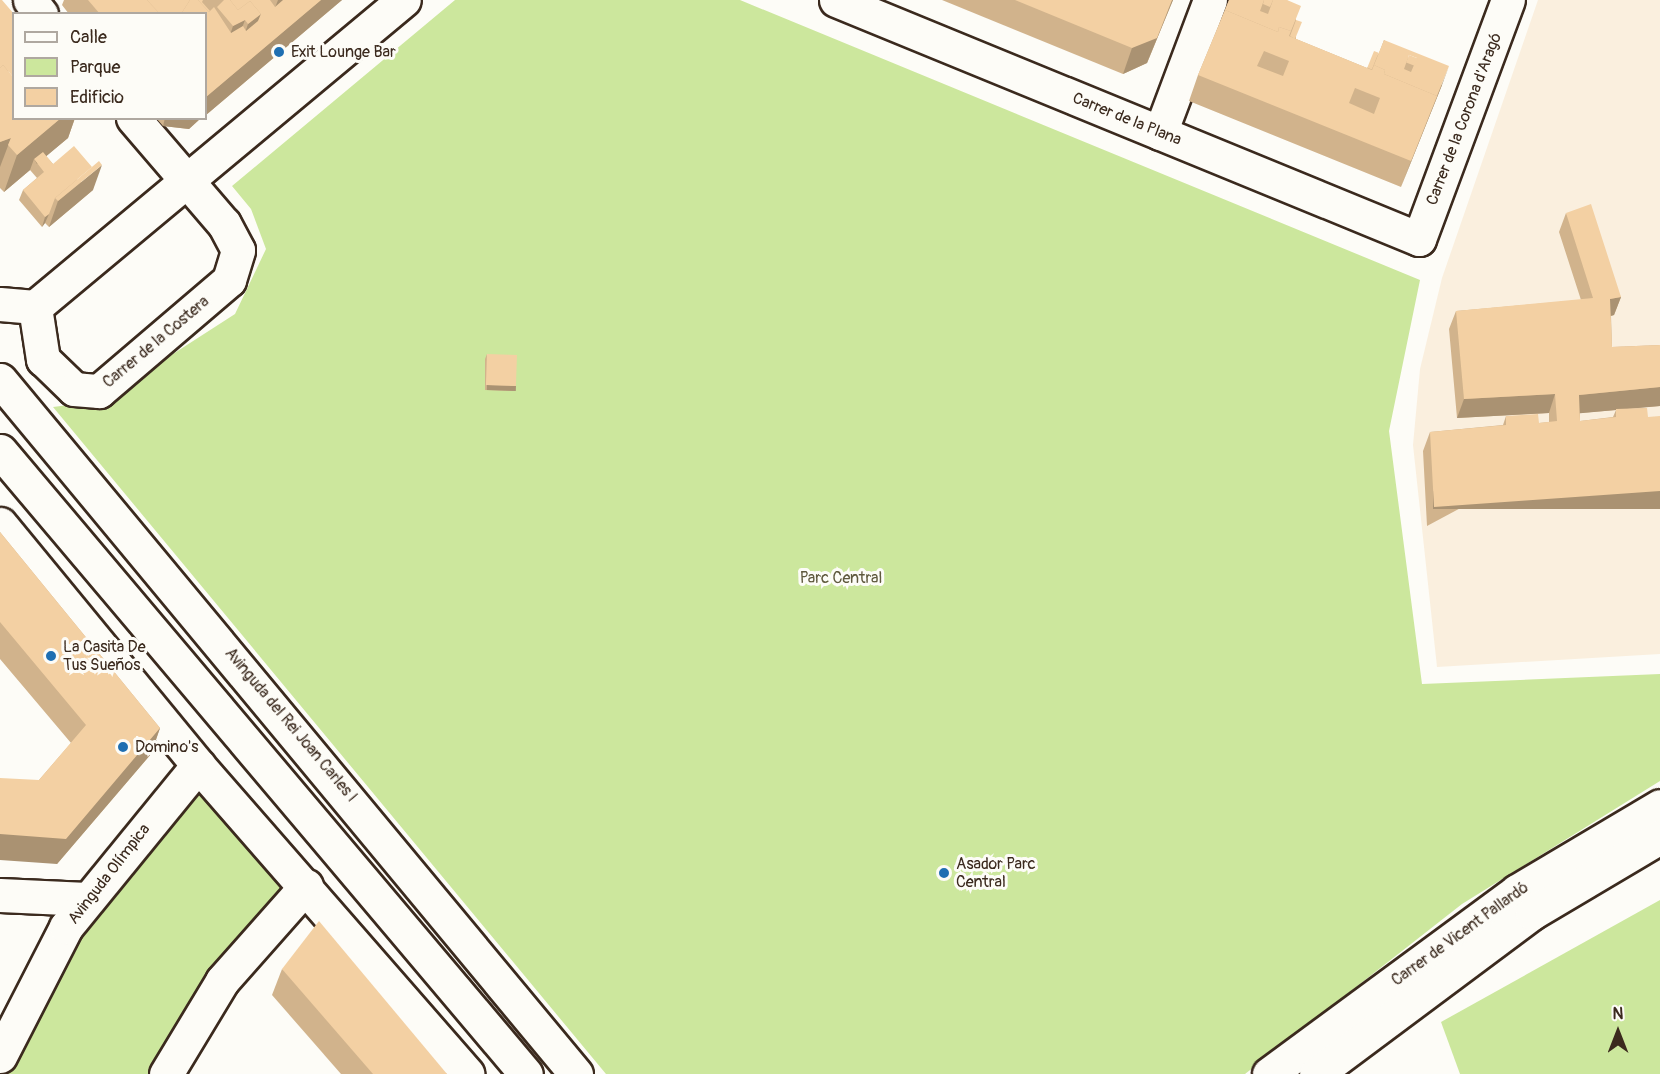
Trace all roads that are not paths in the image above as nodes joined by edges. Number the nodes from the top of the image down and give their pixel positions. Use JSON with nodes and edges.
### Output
{"nodes":[{"id":1,"x":30,"y":0,"type":"edge"},
{"id":2,"x":404,"y":0,"type":"edge"},
{"id":3,"x":836,"y":0,"type":"edge"},
{"id":4,"x":1210,"y":0,"type":"edge"},
{"id":5,"x":1509,"y":0,"type":"edge"},
{"id":6,"x":40,"y":12,"type":"edge"},
{"id":7,"x":903,"y":13,"type":"edge"},
{"id":8,"x":135,"y":120,"type":"edge"},
{"id":9,"x":1160,"y":133,"type":"junction"},
{"id":10,"x":187,"y":181,"type":"junction"},
{"id":11,"x":1419,"y":239,"type":"joint"},
{"id":12,"x":0,"y":304,"type":"edge"},
{"id":13,"x":35,"y":307,"type":"junction"},
{"id":14,"x":0,"y":380,"type":"edge"},
{"id":15,"x":0,"y":451,"type":"edge"},
{"id":16,"x":0,"y":524,"type":"edge"},
{"id":17,"x":198,"y":765,"type":"junction"},
{"id":18,"x":1660,"y":806,"type":"edge"},
{"id":19,"x":1660,"y":837,"type":"edge"},
{"id":20,"x":306,"y":886,"type":"junction"},
{"id":21,"x":0,"y":894,"type":"edge"},
{"id":22,"x":87,"y":899,"type":"junction"},
{"id":23,"x":0,"y":1056,"type":"edge"},
{"id":24,"x":166,"y":1074,"type":"edge"},
{"id":25,"x":468,"y":1074,"type":"edge"},
{"id":26,"x":526,"y":1074,"type":"edge"},
{"id":27,"x":576,"y":1074,"type":"edge"},
{"id":28,"x":1269,"y":1074,"type":"edge"},
{"id":29,"x":1316,"y":1074,"type":"edge"}],
"edges":[{"from":1,"to":6,"type":"street"},
{"from":2,"to":10,"type":"street"},
{"from":3,"to":7,"type":"street","name":"Carrer de la Plana"},
{"from":4,"to":9,"type":"street"},
{"from":5,"to":11,"type":"street","name":"Carrer de la Corona d'Aragó"},
{"from":7,"to":9,"type":"street","name":"Carrer de la Plana"},
{"from":8,"to":10,"type":"street"},
{"from":9,"to":11,"type":"street","name":"Carrer de la Plana"},
{"from":10,"to":13,"type":"street"},
{"from":10,"to":13,"type":"street","name":"Carrer de la Costera"},
{"from":12,"to":13,"type":"street"},
{"from":14,"to":27,"type":"street","name":"Avinguda del Rei Joan Carles I"},
{"from":15,"to":26,"type":"street"},
{"from":16,"to":17,"type":"street"},
{"from":17,"to":20,"type":"street"},
{"from":17,"to":22,"type":"street","name":"Avinguda Olímpica"},
{"from":18,"to":28,"type":"street","name":"Carrer de Vicent Pallardó"},
{"from":19,"to":29,"type":"street","name":"Carrer de Vicent Pallardó"},
{"from":20,"to":24,"type":"street"},
{"from":20,"to":25,"type":"street"},
{"from":21,"to":22,"type":"street"},
{"from":22,"to":23,"type":"street","name":"Avinguda Olímpica"}]}
